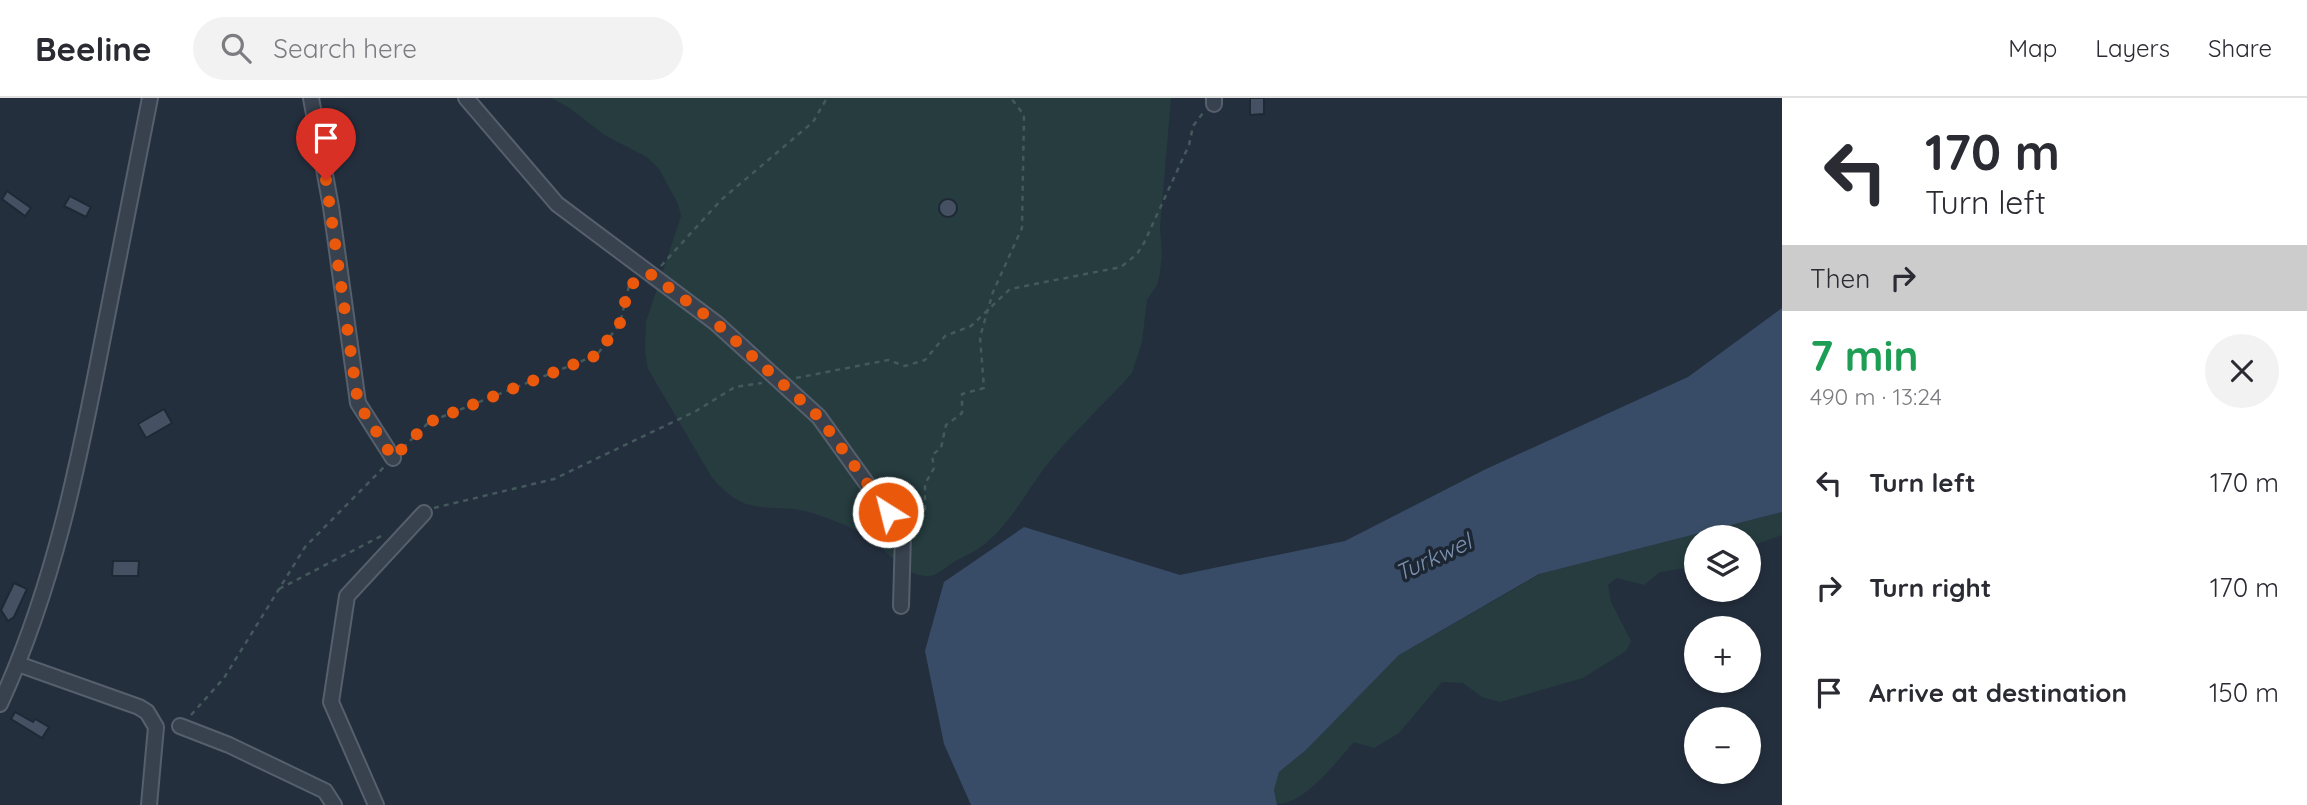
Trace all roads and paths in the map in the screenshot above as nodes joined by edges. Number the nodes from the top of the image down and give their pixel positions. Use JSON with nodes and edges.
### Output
{"nodes":[{"id":1,"x":150,"y":98,"type":"edge"},
{"id":2,"x":311,"y":98,"type":"edge"},
{"id":3,"x":466,"y":98,"type":"edge"},
{"id":4,"x":827,"y":98,"type":"edge"},
{"id":5,"x":1011,"y":98,"type":"edge"},
{"id":6,"x":649,"y":273,"type":"junction"},
{"id":7,"x":393,"y":458,"type":"junction"},
{"id":8,"x":424,"y":513,"type":"dead end"},
{"id":9,"x":901,"y":531,"type":"junction"},
{"id":10,"x":901,"y":606,"type":"dead end"},
{"id":11,"x":18,"y":664,"type":"junction"},
{"id":12,"x":0,"y":704,"type":"edge"},
{"id":13,"x":180,"y":726,"type":"joint"},
{"id":14,"x":149,"y":805,"type":"edge"},
{"id":15,"x":334,"y":805,"type":"edge"},
{"id":16,"x":376,"y":805,"type":"edge"}],
"edges":[{"from":1,"to":11,"type":"street"},
{"from":2,"to":7,"type":"street"},
{"from":3,"to":6,"type":"street"},
{"from":4,"to":6,"type":"path"},
{"from":5,"to":9,"type":"path"},
{"from":6,"to":7,"type":"path"},
{"from":6,"to":9,"type":"street"},
{"from":7,"to":13,"type":"path"},
{"from":8,"to":16,"type":"street"},
{"from":9,"to":10,"type":"street"},
{"from":11,"to":12,"type":"street"},
{"from":11,"to":14,"type":"street"},
{"from":13,"to":15,"type":"street"}]}
